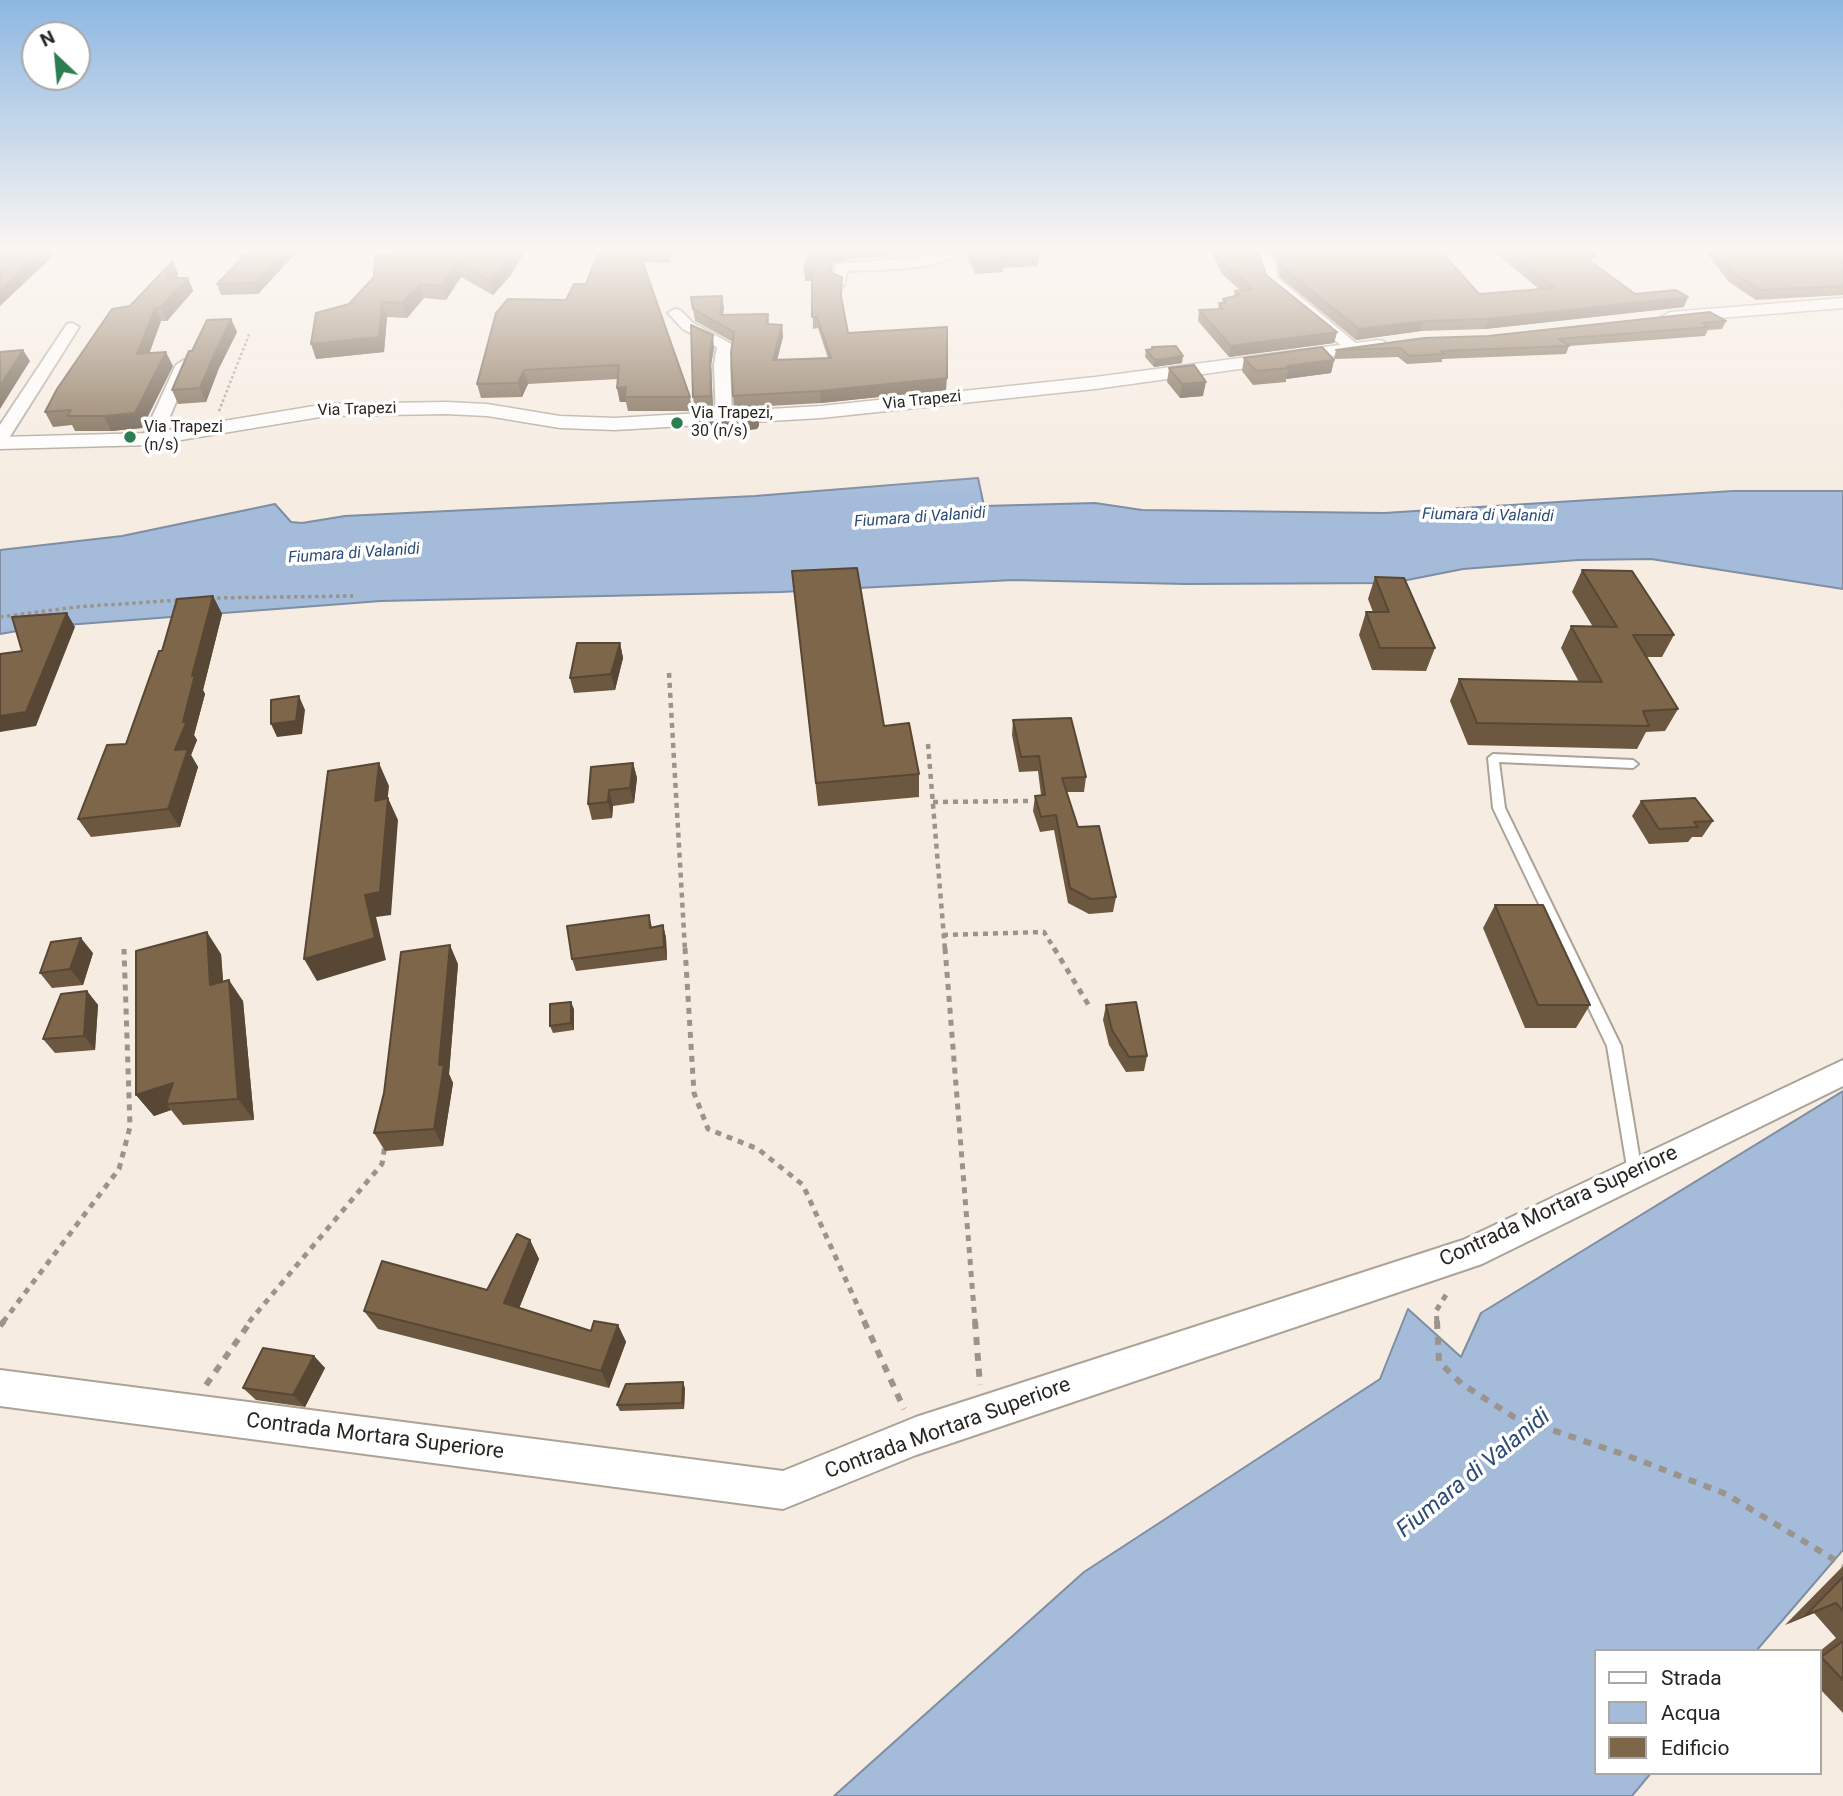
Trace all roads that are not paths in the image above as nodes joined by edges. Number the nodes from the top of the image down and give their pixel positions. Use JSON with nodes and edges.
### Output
{"nodes":[{"id":1,"x":69,"y":332,"type":"edge"},
{"id":2,"x":699,"y":332,"type":"edge"},
{"id":3,"x":1333,"y":332,"type":"edge"},
{"id":4,"x":1393,"y":343,"type":"edge"},
{"id":5,"x":1353,"y":348,"type":"junction"},
{"id":6,"x":184,"y":365,"type":"edge"},
{"id":7,"x":724,"y":418,"type":"junction"},
{"id":8,"x":151,"y":439,"type":"junction"},
{"id":9,"x":0,"y":440,"type":"edge"},
{"id":10,"x":1633,"y":764,"type":"dead end"},
{"id":11,"x":1843,"y":1072,"type":"edge"},
{"id":12,"x":1635,"y":1173,"type":"junction"},
{"id":13,"x":0,"y":1388,"type":"edge"}],
"edges":[{"from":1,"to":9,"type":"street"},
{"from":2,"to":7,"type":"street"},
{"from":3,"to":5,"type":"street"},
{"from":4,"to":5,"type":"street","name":"Via Trapezi"},
{"from":5,"to":7,"type":"street","name":"Via Trapezi"},
{"from":6,"to":8,"type":"street"},
{"from":7,"to":8,"type":"street","name":"Via Trapezi"},
{"from":8,"to":9,"type":"street","name":"Via Trapezi"},
{"from":10,"to":12,"type":"lane"},
{"from":11,"to":12,"type":"street","name":"Contrada Mortara Superiore"},
{"from":12,"to":13,"type":"street","name":"Contrada Mortara Superiore"}]}
